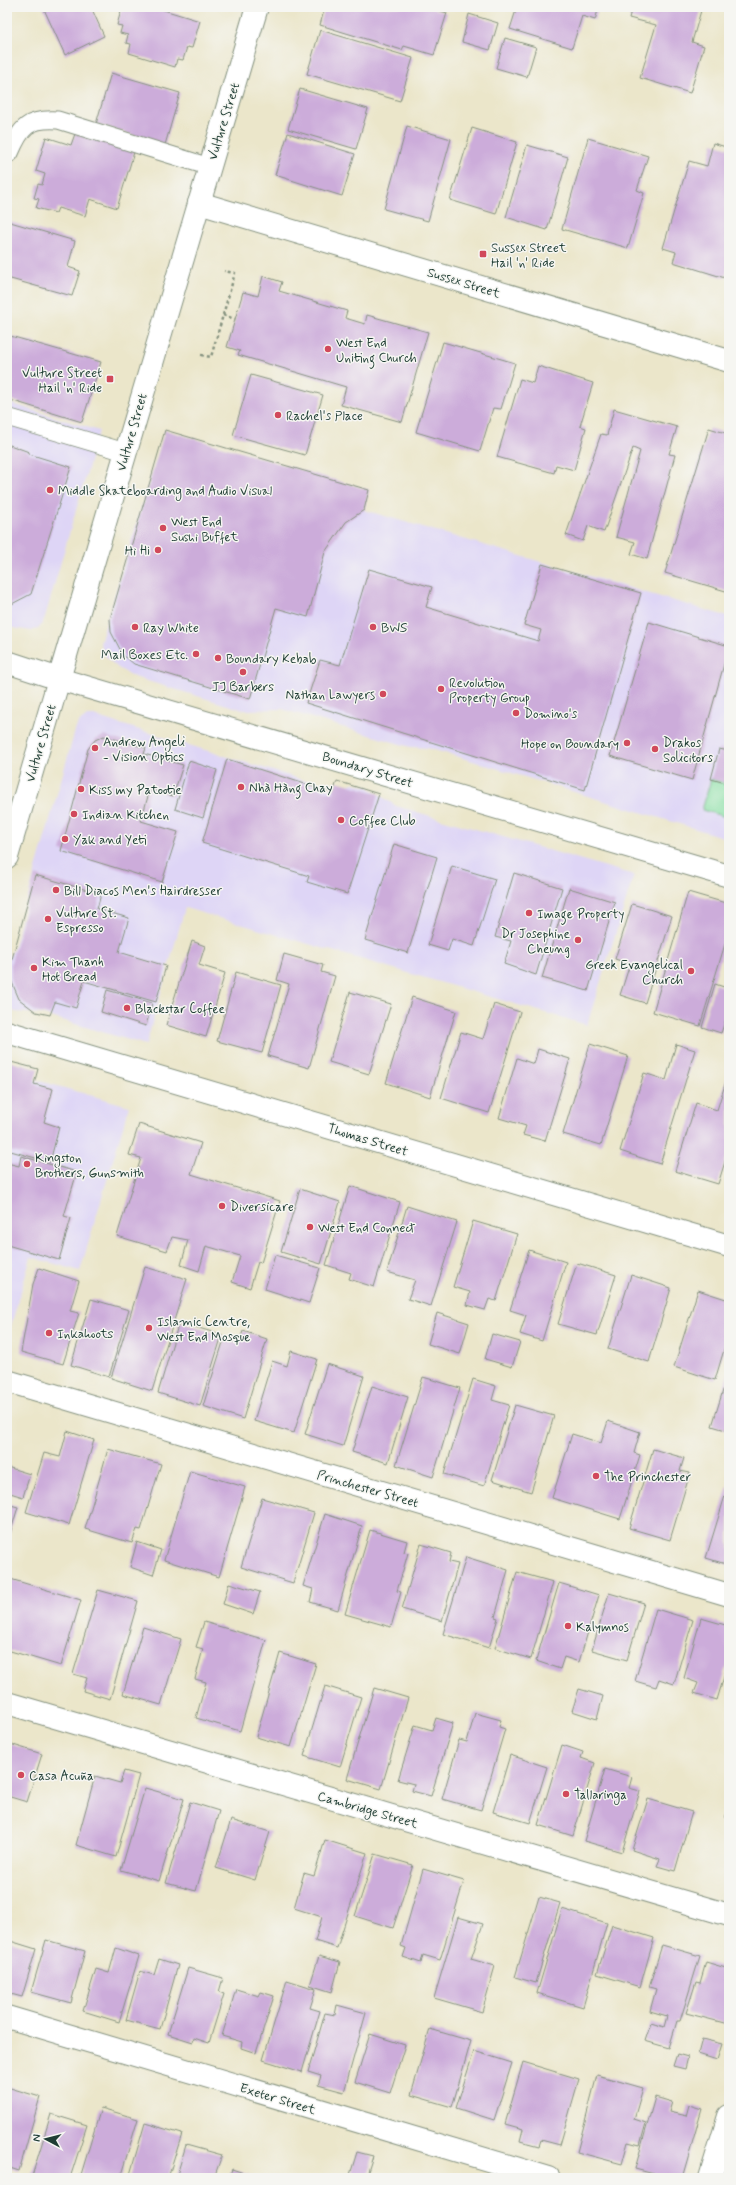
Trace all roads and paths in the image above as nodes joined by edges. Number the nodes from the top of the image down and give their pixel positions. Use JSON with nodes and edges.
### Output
{"nodes":[{"id":1,"x":257,"y":7,"type":"edge"},
{"id":2,"x":10,"y":153,"type":"dead end"},
{"id":3,"x":210,"y":167,"type":"junction"},
{"id":4,"x":199,"y":203,"type":"junction"},
{"id":5,"x":224,"y":271,"type":"dead end"},
{"id":6,"x":223,"y":314,"type":"junction"},
{"id":7,"x":235,"y":319,"type":"dead end"},
{"id":8,"x":201,"y":355,"type":"dead end"},
{"id":9,"x":729,"y":361,"type":"edge"},
{"id":10,"x":7,"y":417,"type":"edge"},
{"id":11,"x":125,"y":452,"type":"junction"},
{"id":12,"x":7,"y":662,"type":"edge"},
{"id":13,"x":59,"y":679,"type":"junction"},
{"id":14,"x":7,"y":858,"type":"edge"},
{"id":15,"x":729,"y":876,"type":"edge"},
{"id":16,"x":7,"y":1032,"type":"edge"},
{"id":17,"x":729,"y":1246,"type":"edge"},
{"id":18,"x":7,"y":1381,"type":"edge"},
{"id":19,"x":729,"y":1595,"type":"edge"},
{"id":20,"x":7,"y":1703,"type":"edge"},
{"id":21,"x":729,"y":1915,"type":"edge"},
{"id":22,"x":7,"y":2017,"type":"edge"},
{"id":23,"x":729,"y":2116,"type":"edge"},
{"id":24,"x":549,"y":2178,"type":"edge"},
{"id":25,"x":710,"y":2178,"type":"edge"}],
"edges":[{"from":1,"to":3,"type":"street","name":"Vulture Street"},
{"from":2,"to":3,"type":"lane"},
{"from":3,"to":4,"type":"street","name":"Vulture Street"},
{"from":4,"to":9,"type":"street","name":"Sussex Street"},
{"from":4,"to":11,"type":"street","name":"Vulture Street"},
{"from":5,"to":6,"type":"path"},
{"from":6,"to":7,"type":"path"},
{"from":6,"to":8,"type":"path"},
{"from":10,"to":11,"type":"lane"},
{"from":11,"to":13,"type":"street","name":"Vulture Street"},
{"from":12,"to":13,"type":"street","name":"Boundary Street"},
{"from":13,"to":14,"type":"street","name":"Vulture Street"},
{"from":13,"to":15,"type":"street","name":"Boundary Street"},
{"from":16,"to":17,"type":"street","name":"Thomas Street"},
{"from":18,"to":19,"type":"street","name":"Princhester Street"},
{"from":20,"to":21,"type":"street","name":"Cambridge Street"},
{"from":22,"to":24,"type":"street","name":"Exeter Street"},
{"from":23,"to":25,"type":"street"}]}
